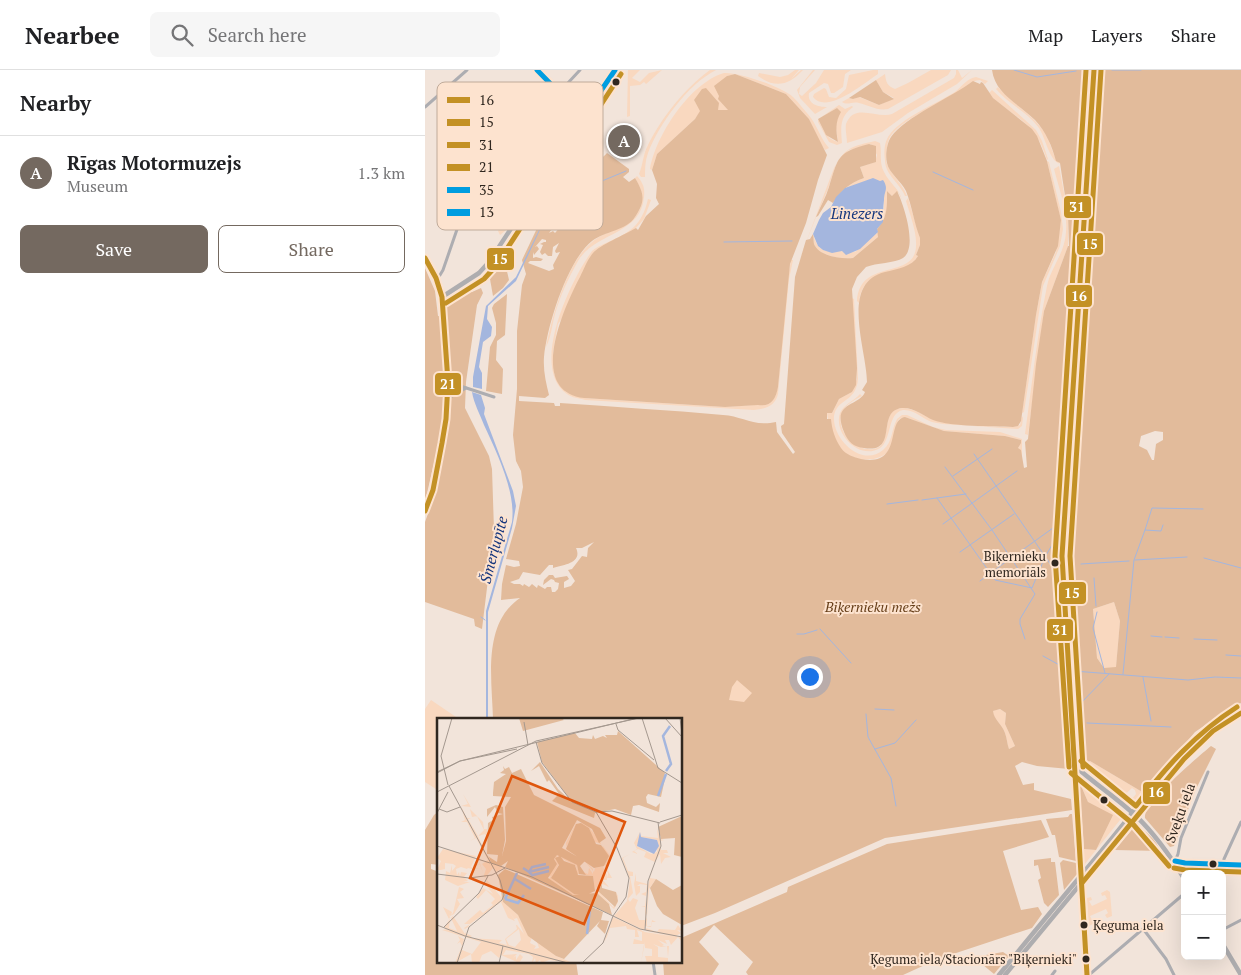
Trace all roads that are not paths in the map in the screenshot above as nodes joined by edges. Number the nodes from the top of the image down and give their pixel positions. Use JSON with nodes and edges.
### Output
{"nodes":[{"id":1,"x":467,"y":70,"type":"edge"},
{"id":2,"x":537,"y":70,"type":"edge"},
{"id":3,"x":580,"y":70,"type":"edge"},
{"id":4,"x":615,"y":70,"type":"edge"},
{"id":5,"x":1094,"y":70,"type":"edge"},
{"id":6,"x":453,"y":82,"type":"edge"},
{"id":7,"x":548,"y":82,"type":"edge"},
{"id":8,"x":569,"y":82,"type":"edge"},
{"id":9,"x":603,"y":88,"type":"edge"},
{"id":10,"x":437,"y":96,"type":"edge"},
{"id":11,"x":425,"y":107,"type":"edge"},
{"id":12,"x":457,"y":230,"type":"edge"},
{"id":13,"x":510,"y":230,"type":"edge"},
{"id":14,"x":425,"y":258,"type":"edge"},
{"id":15,"x":436,"y":278,"type":"junction"},
{"id":16,"x":442,"y":297,"type":"junction"},
{"id":17,"x":448,"y":382,"type":"junction"},
{"id":18,"x":467,"y":388,"type":"junction"},
{"id":19,"x":493,"y":397,"type":"dead end"},
{"id":20,"x":447,"y":399,"type":"junction"},
{"id":21,"x":425,"y":511,"type":"edge"},
{"id":22,"x":1241,"y":709,"type":"edge"},
{"id":23,"x":1241,"y":713,"type":"edge"},
{"id":24,"x":1076,"y":766,"type":"junction"},
{"id":25,"x":1207,"y":772,"type":"dead end"},
{"id":26,"x":1135,"y":815,"type":"junction"},
{"id":27,"x":1241,"y":822,"type":"edge"},
{"id":28,"x":1175,"y":861,"type":"junction"},
{"id":29,"x":1223,"y":864,"type":"junction"},
{"id":30,"x":1241,"y":865,"type":"edge"},
{"id":31,"x":1181,"y":872,"type":"edge"},
{"id":32,"x":1082,"y":875,"type":"junction"},
{"id":33,"x":1082,"y":883,"type":"junction"},
{"id":34,"x":1181,"y":897,"type":"edge"},
{"id":35,"x":1051,"y":916,"type":"junction"},
{"id":36,"x":1241,"y":920,"type":"edge"},
{"id":37,"x":1226,"y":928,"type":"edge"},
{"id":38,"x":1144,"y":930,"type":"junction"},
{"id":39,"x":1226,"y":950,"type":"edge"},
{"id":40,"x":653,"y":962,"type":"edge"},
{"id":41,"x":1055,"y":971,"type":"dead end"},
{"id":42,"x":655,"y":975,"type":"edge"},
{"id":43,"x":999,"y":975,"type":"edge"},
{"id":44,"x":1005,"y":975,"type":"edge"},
{"id":45,"x":1052,"y":975,"type":"edge"},
{"id":46,"x":1088,"y":975,"type":"edge"},
{"id":47,"x":1174,"y":975,"type":"edge"},
{"id":48,"x":1241,"y":975,"type":"edge"}],
"edges":[{"from":1,"to":6,"type":"street"},
{"from":2,"to":7,"type":"street"},
{"from":3,"to":8,"type":"street"},
{"from":4,"to":9,"type":"main road"},
{"from":5,"to":24,"type":"main road"},
{"from":10,"to":11,"type":"street"},
{"from":12,"to":15,"type":"street"},
{"from":13,"to":16,"type":"main road"},
{"from":14,"to":15,"type":"main road"},
{"from":15,"to":16,"type":"main road"},
{"from":16,"to":17,"type":"main road"},
{"from":17,"to":18,"type":"street"},
{"from":17,"to":20,"type":"main road"},
{"from":18,"to":19,"type":"street"},
{"from":18,"to":20,"type":"street"},
{"from":20,"to":21,"type":"main road"},
{"from":22,"to":26,"type":"main road"},
{"from":23,"to":26,"type":"main road"},
{"from":24,"to":26,"type":"main road"},
{"from":24,"to":32,"type":"main road"},
{"from":25,"to":28,"type":"street","name":"Sveķu iela"},
{"from":26,"to":28,"type":"main road"},
{"from":26,"to":32,"type":"main road"},
{"from":26,"to":33,"type":"main road"},
{"from":27,"to":29,"type":"street"},
{"from":28,"to":29,"type":"main road"},
{"from":28,"to":31,"type":"main road"},
{"from":29,"to":30,"type":"main road"},
{"from":32,"to":33,"type":"main road"},
{"from":32,"to":35,"type":"main road"},
{"from":33,"to":35,"type":"main road"},
{"from":33,"to":46,"type":"main road"},
{"from":34,"to":38,"type":"street"},
{"from":35,"to":43,"type":"main road"},
{"from":35,"to":44,"type":"main road"},
{"from":36,"to":37,"type":"street"},
{"from":38,"to":46,"type":"street"},
{"from":38,"to":47,"type":"street"},
{"from":39,"to":48,"type":"main road"},
{"from":40,"to":42,"type":"street"},
{"from":41,"to":45,"type":"street"}]}
